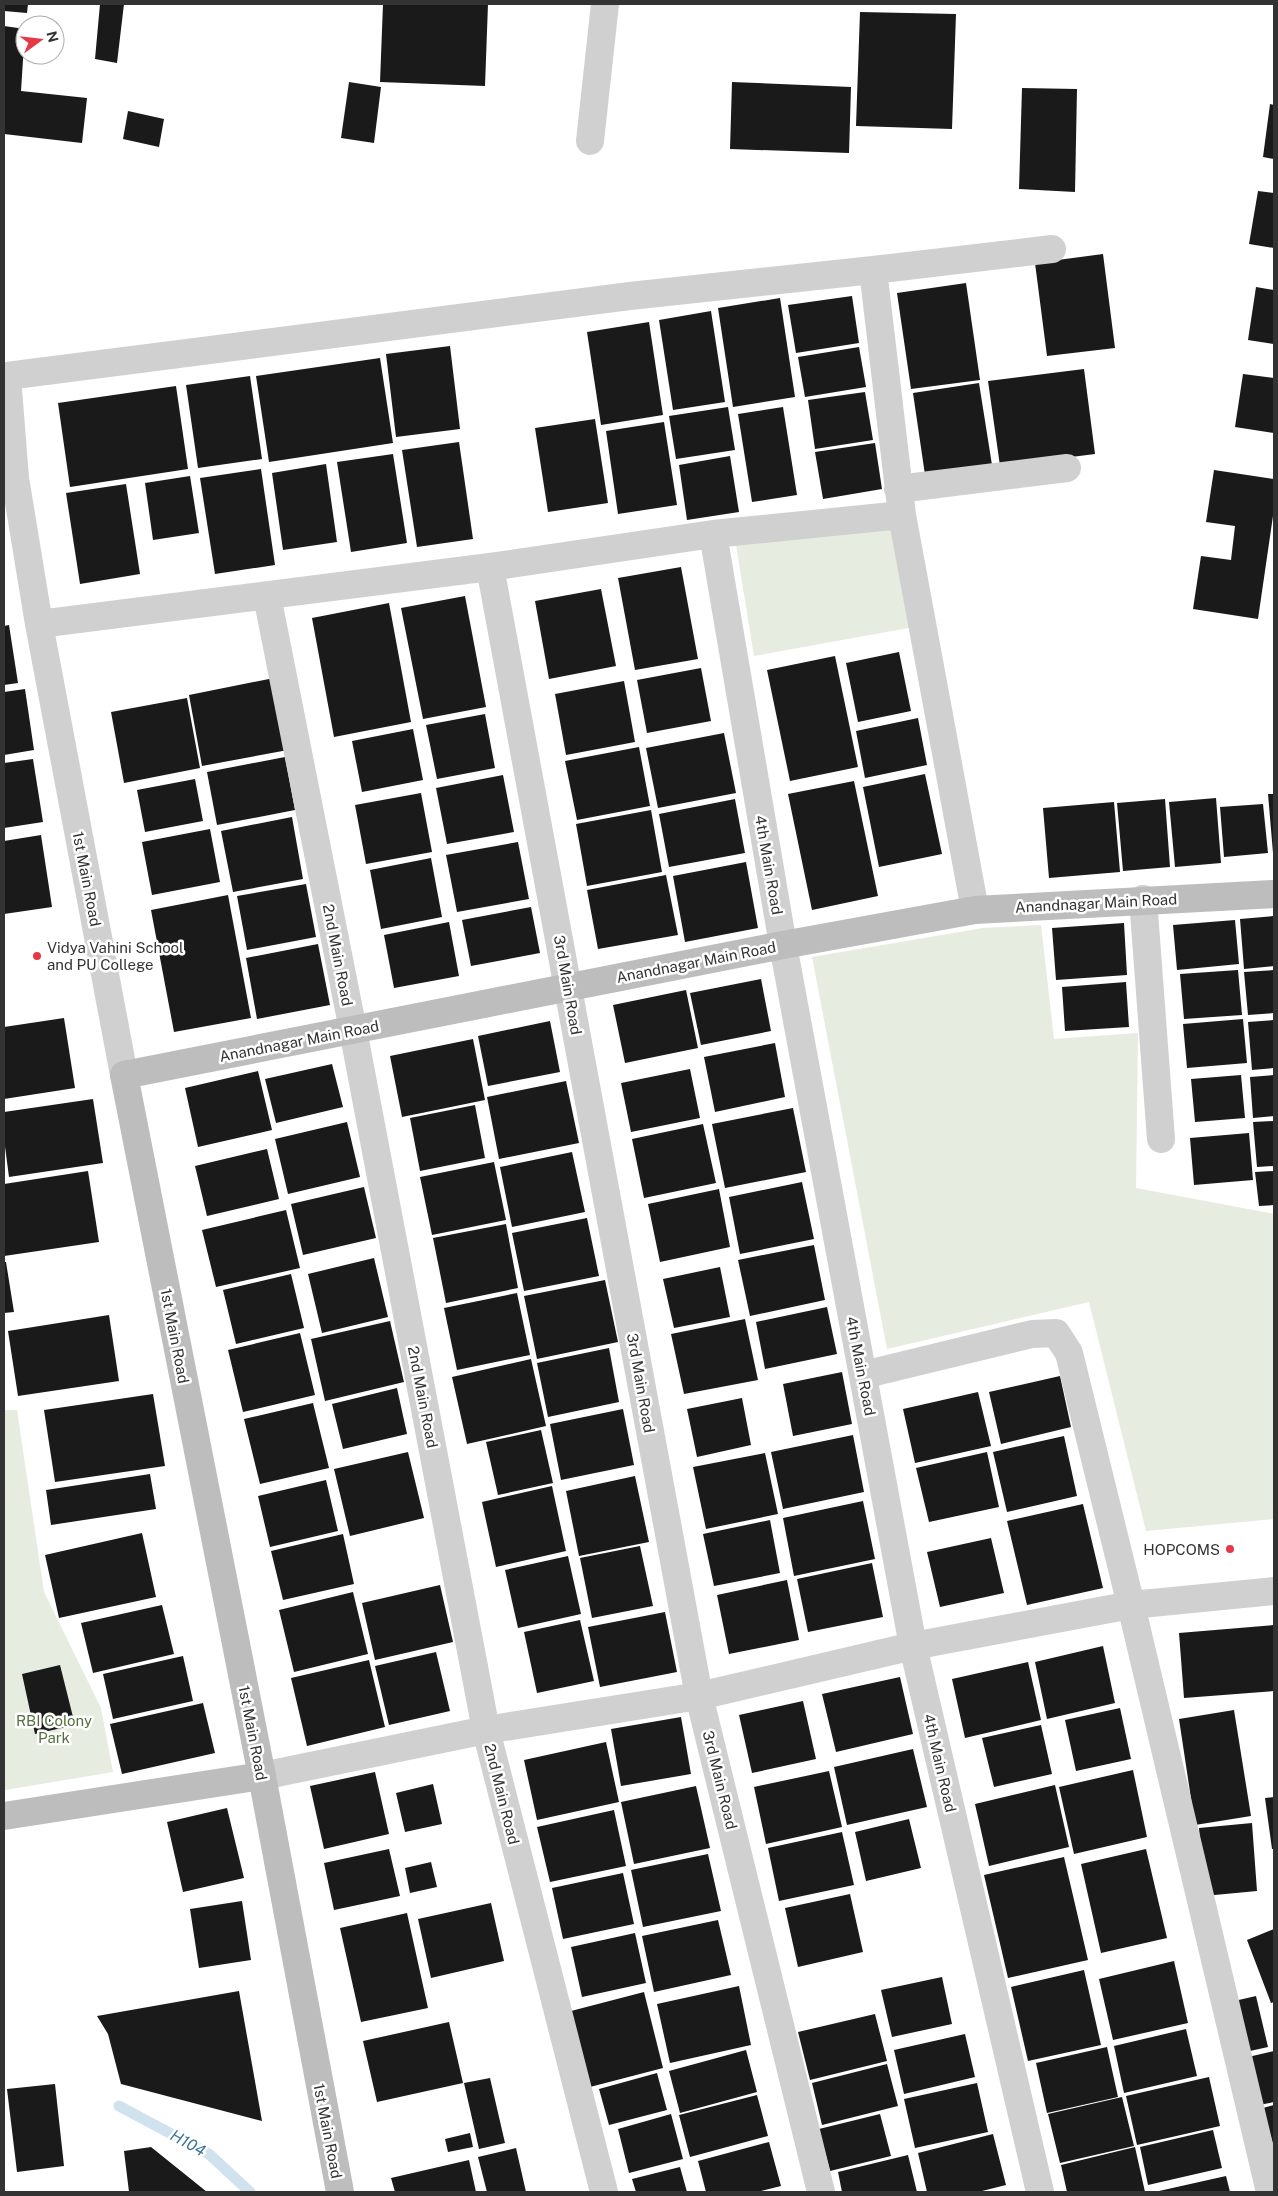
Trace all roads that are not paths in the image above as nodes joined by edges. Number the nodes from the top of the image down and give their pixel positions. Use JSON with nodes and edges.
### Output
{"nodes":[{"id":1,"x":606,"y":4,"type":"edge"},
{"id":2,"x":590,"y":142,"type":"dead end"},
{"id":3,"x":1052,"y":249,"type":"dead end"},
{"id":4,"x":872,"y":270,"type":"junction"},
{"id":5,"x":1067,"y":468,"type":"dead end"},
{"id":6,"x":900,"y":502,"type":"junction"},
{"id":7,"x":713,"y":534,"type":"junction"},
{"id":8,"x":490,"y":567,"type":"junction"},
{"id":9,"x":266,"y":596,"type":"junction"},
{"id":10,"x":39,"y":624,"type":"junction"},
{"id":11,"x":1274,"y":894,"type":"edge"},
{"id":12,"x":1143,"y":899,"type":"junction"},
{"id":13,"x":975,"y":910,"type":"junction"},
{"id":14,"x":783,"y":945,"type":"junction"},
{"id":15,"x":568,"y":987,"type":"junction"},
{"id":16,"x":353,"y":1030,"type":"junction"},
{"id":17,"x":124,"y":1075,"type":"junction"},
{"id":18,"x":1161,"y":1139,"type":"dead end"},
{"id":19,"x":863,"y":1375,"type":"junction"},
{"id":20,"x":1274,"y":1591,"type":"edge"},
{"id":21,"x":1131,"y":1605,"type":"junction"},
{"id":22,"x":913,"y":1646,"type":"junction"},
{"id":23,"x":699,"y":1696,"type":"junction"},
{"id":24,"x":486,"y":1730,"type":"junction"},
{"id":25,"x":262,"y":1776,"type":"junction"},
{"id":26,"x":4,"y":1816,"type":"edge"},
{"id":27,"x":340,"y":2192,"type":"edge"},
{"id":28,"x":604,"y":2192,"type":"edge"},
{"id":29,"x":821,"y":2192,"type":"edge"},
{"id":30,"x":1040,"y":2192,"type":"edge"},
{"id":31,"x":1270,"y":2192,"type":"edge"}],
"edges":[{"from":1,"to":2,"type":"street"},
{"from":3,"to":4,"type":"street"},
{"from":4,"to":6,"type":"street"},
{"from":4,"to":10,"type":"street","name":"1st Main Road"},
{"from":5,"to":6,"type":"street"},
{"from":6,"to":7,"type":"street"},
{"from":6,"to":13,"type":"street"},
{"from":7,"to":8,"type":"street"},
{"from":7,"to":14,"type":"street","name":"4th Main Road"},
{"from":8,"to":9,"type":"street"},
{"from":8,"to":15,"type":"street","name":"3rd Main Road"},
{"from":9,"to":10,"type":"street"},
{"from":9,"to":16,"type":"street","name":"2nd Main Road"},
{"from":10,"to":17,"type":"street","name":"1st Main Road"},
{"from":11,"to":12,"type":"street","name":"Anandnagar Main Road"},
{"from":12,"to":13,"type":"street","name":"Anandnagar Main Road"},
{"from":12,"to":18,"type":"street"},
{"from":13,"to":14,"type":"street","name":"Anandnagar Main Road"},
{"from":14,"to":15,"type":"street","name":"Anandnagar Main Road"},
{"from":14,"to":19,"type":"street","name":"4th Main Road"},
{"from":15,"to":16,"type":"street","name":"Anandnagar Main Road"},
{"from":15,"to":23,"type":"street","name":"3rd Main Road"},
{"from":16,"to":17,"type":"street","name":"Anandnagar Main Road"},
{"from":16,"to":24,"type":"street","name":"2nd Main Road"},
{"from":17,"to":25,"type":"street","name":"1st Main Road"},
{"from":19,"to":21,"type":"street"},
{"from":19,"to":22,"type":"street","name":"4th Main Road"},
{"from":20,"to":21,"type":"street"},
{"from":21,"to":22,"type":"street"},
{"from":21,"to":31,"type":"street"},
{"from":22,"to":23,"type":"street"},
{"from":22,"to":30,"type":"street","name":"4th Main Road"},
{"from":23,"to":24,"type":"street"},
{"from":23,"to":29,"type":"street","name":"3rd Main Road"},
{"from":24,"to":25,"type":"street"},
{"from":24,"to":28,"type":"street","name":"2nd Main Road"},
{"from":25,"to":26,"type":"street"},
{"from":25,"to":27,"type":"street","name":"1st Main Road"}]}
